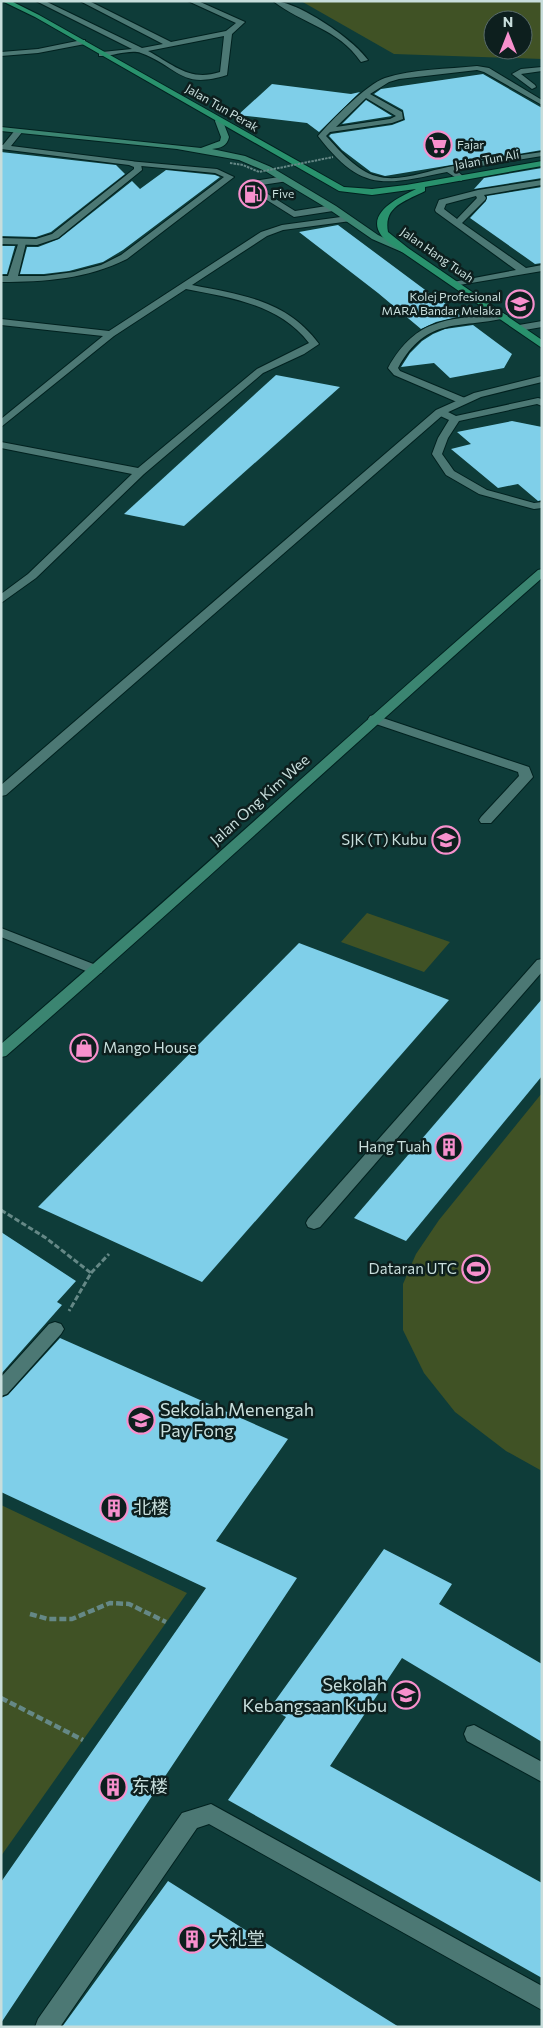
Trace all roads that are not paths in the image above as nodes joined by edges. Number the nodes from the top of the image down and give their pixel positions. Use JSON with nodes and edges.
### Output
{"nodes":[{"id":1,"x":5,"y":1,"type":"edge"},
{"id":2,"x":39,"y":1,"type":"edge"},
{"id":3,"x":83,"y":1,"type":"edge"},
{"id":4,"x":191,"y":1,"type":"edge"},
{"id":5,"x":276,"y":1,"type":"edge"},
{"id":6,"x":228,"y":33,"type":"junction"},
{"id":7,"x":82,"y":42,"type":"junction"},
{"id":8,"x":169,"y":44,"type":"junction"},
{"id":9,"x":141,"y":50,"type":"junction"},
{"id":10,"x":1,"y":54,"type":"edge"},
{"id":11,"x":102,"y":54,"type":"junction"},
{"id":12,"x":364,"y":60,"type":"dead end"},
{"id":13,"x":116,"y":62,"type":"junction"},
{"id":14,"x":542,"y":69,"type":"edge"},
{"id":15,"x":542,"y":82,"type":"edge"},
{"id":16,"x":528,"y":84,"type":"junction"},
{"id":17,"x":364,"y":94,"type":"junction"},
{"id":18,"x":540,"y":98,"type":"edge"},
{"id":19,"x":219,"y":121,"type":"junction"},
{"id":20,"x":1,"y":129,"type":"edge"},
{"id":21,"x":330,"y":130,"type":"junction"},
{"id":22,"x":19,"y":131,"type":"junction"},
{"id":23,"x":4,"y":147,"type":"edge"},
{"id":24,"x":177,"y":147,"type":"junction"},
{"id":25,"x":542,"y":154,"type":"edge"},
{"id":26,"x":131,"y":162,"type":"junction"},
{"id":27,"x":542,"y":163,"type":"edge"},
{"id":28,"x":449,"y":169,"type":"junction"},
{"id":29,"x":461,"y":178,"type":"junction"},
{"id":30,"x":285,"y":179,"type":"junction"},
{"id":31,"x":437,"y":182,"type":"junction"},
{"id":32,"x":542,"y":182,"type":"edge"},
{"id":33,"x":478,"y":193,"type":"junction"},
{"id":34,"x":333,"y":208,"type":"junction"},
{"id":35,"x":348,"y":219,"type":"junction"},
{"id":36,"x":457,"y":223,"type":"junction"},
{"id":37,"x":1,"y":241,"type":"edge"},
{"id":38,"x":22,"y":243,"type":"junction"},
{"id":39,"x":405,"y":250,"type":"junction"},
{"id":40,"x":542,"y":268,"type":"edge"},
{"id":41,"x":525,"y":272,"type":"junction"},
{"id":42,"x":1,"y":279,"type":"edge"},
{"id":43,"x":12,"y":280,"type":"junction"},
{"id":44,"x":456,"y":284,"type":"junction"},
{"id":45,"x":184,"y":286,"type":"junction"},
{"id":46,"x":503,"y":316,"type":"junction"},
{"id":47,"x":1,"y":322,"type":"edge"},
{"id":48,"x":542,"y":324,"type":"edge"},
{"id":49,"x":519,"y":328,"type":"junction"},
{"id":50,"x":111,"y":334,"type":"junction"},
{"id":51,"x":542,"y":345,"type":"edge"},
{"id":52,"x":542,"y":379,"type":"edge"},
{"id":53,"x":461,"y":400,"type":"junction"},
{"id":54,"x":542,"y":403,"type":"edge"},
{"id":55,"x":440,"y":412,"type":"junction"},
{"id":56,"x":456,"y":419,"type":"junction"},
{"id":57,"x":1,"y":424,"type":"edge"},
{"id":58,"x":1,"y":445,"type":"edge"},
{"id":59,"x":140,"y":472,"type":"junction"},
{"id":60,"x":542,"y":505,"type":"edge"},
{"id":61,"x":542,"y":572,"type":"edge"},
{"id":62,"x":1,"y":600,"type":"edge"},
{"id":63,"x":374,"y":719,"type":"junction"},
{"id":64,"x":1,"y":792,"type":"edge"},
{"id":65,"x":486,"y":820,"type":"dead end"},
{"id":66,"x":1,"y":932,"type":"edge"},
{"id":67,"x":542,"y":963,"type":"edge"},
{"id":68,"x":96,"y":970,"type":"junction"},
{"id":69,"x":1,"y":1052,"type":"edge"},
{"id":70,"x":314,"y":1223,"type":"dead end"},
{"id":71,"x":55,"y":1329,"type":"road end"},
{"id":72,"x":1,"y":1390,"type":"edge"},
{"id":73,"x":474,"y":1734,"type":"dead end"},
{"id":74,"x":542,"y":1773,"type":"edge"},
{"id":75,"x":542,"y":1999,"type":"edge"},
{"id":76,"x":46,"y":2027,"type":"edge"}],
"edges":[{"from":1,"to":7,"type":"main road","name":"Jalan Tun Perak"},
{"from":2,"to":9,"type":"street"},
{"from":3,"to":8,"type":"street"},
{"from":4,"to":6,"type":"street"},
{"from":5,"to":12,"type":"street"},
{"from":6,"to":8,"type":"street"},
{"from":6,"to":9,"type":"street"},
{"from":7,"to":10,"type":"street"},
{"from":7,"to":11,"type":"main road","name":"Jalan Tun Perak"},
{"from":8,"to":9,"type":"street"},
{"from":9,"to":11,"type":"street"},
{"from":9,"to":13,"type":"street"},
{"from":11,"to":13,"type":"main road","name":"Jalan Tun Perak"},
{"from":13,"to":19,"type":"main road","name":"Jalan Tun Perak"},
{"from":14,"to":16,"type":"street"},
{"from":15,"to":16,"type":"street"},
{"from":16,"to":18,"type":"street"},
{"from":17,"to":18,"type":"street"},
{"from":17,"to":21,"type":"street"},
{"from":17,"to":21,"type":"street"},
{"from":19,"to":24,"type":"street"},
{"from":19,"to":31,"type":"main road","name":"Jalan Tun Perak"},
{"from":20,"to":22,"type":"street"},
{"from":21,"to":28,"type":"street"},
{"from":22,"to":23,"type":"street"},
{"from":22,"to":24,"type":"street"},
{"from":23,"to":26,"type":"street"},
{"from":24,"to":30,"type":"street"},
{"from":25,"to":28,"type":"street"},
{"from":26,"to":38,"type":"street"},
{"from":26,"to":43,"type":"street"},
{"from":27,"to":29,"type":"main road","name":"Jalan Tun Ali"},
{"from":28,"to":29,"type":"street"},
{"from":29,"to":31,"type":"main road","name":"Jalan Tun Ali"},
{"from":30,"to":34,"type":"street"},
{"from":30,"to":34,"type":"street"},
{"from":31,"to":39,"type":"main road","name":"Jalan Hang Tuah"},
{"from":32,"to":33,"type":"street"},
{"from":33,"to":36,"type":"street"},
{"from":33,"to":36,"type":"street"},
{"from":34,"to":35,"type":"street"},
{"from":35,"to":39,"type":"street"},
{"from":35,"to":45,"type":"street"},
{"from":36,"to":41,"type":"street"},
{"from":37,"to":38,"type":"street"},
{"from":38,"to":43,"type":"street"},
{"from":39,"to":44,"type":"main road","name":"Jalan Hang Tuah"},
{"from":40,"to":41,"type":"street"},
{"from":41,"to":44,"type":"street"},
{"from":42,"to":43,"type":"street"},
{"from":44,"to":46,"type":"main road","name":"Jalan Hang Tuah"},
{"from":45,"to":50,"type":"street"},
{"from":45,"to":59,"type":"street"},
{"from":46,"to":49,"type":"main road","name":"Jalan Hang Tuah"},
{"from":46,"to":53,"type":"street"},
{"from":47,"to":50,"type":"street"},
{"from":48,"to":49,"type":"street"},
{"from":49,"to":51,"type":"main road","name":"Jalan Hang Tuah"},
{"from":50,"to":57,"type":"street"},
{"from":52,"to":53,"type":"street"},
{"from":53,"to":55,"type":"street"},
{"from":54,"to":56,"type":"street"},
{"from":55,"to":56,"type":"street"},
{"from":55,"to":64,"type":"street"},
{"from":56,"to":60,"type":"street"},
{"from":58,"to":59,"type":"street"},
{"from":59,"to":62,"type":"street"},
{"from":61,"to":63,"type":"street","name":"Jalan Ong Kim Wee"},
{"from":63,"to":65,"type":"street"},
{"from":63,"to":68,"type":"street","name":"Jalan Ong Kim Wee"},
{"from":66,"to":68,"type":"street"},
{"from":67,"to":70,"type":"street"},
{"from":68,"to":69,"type":"street","name":"Jalan Ong Kim Wee"},
{"from":71,"to":72,"type":"street"},
{"from":73,"to":74,"type":"street"},
{"from":75,"to":76,"type":"street"}]}
